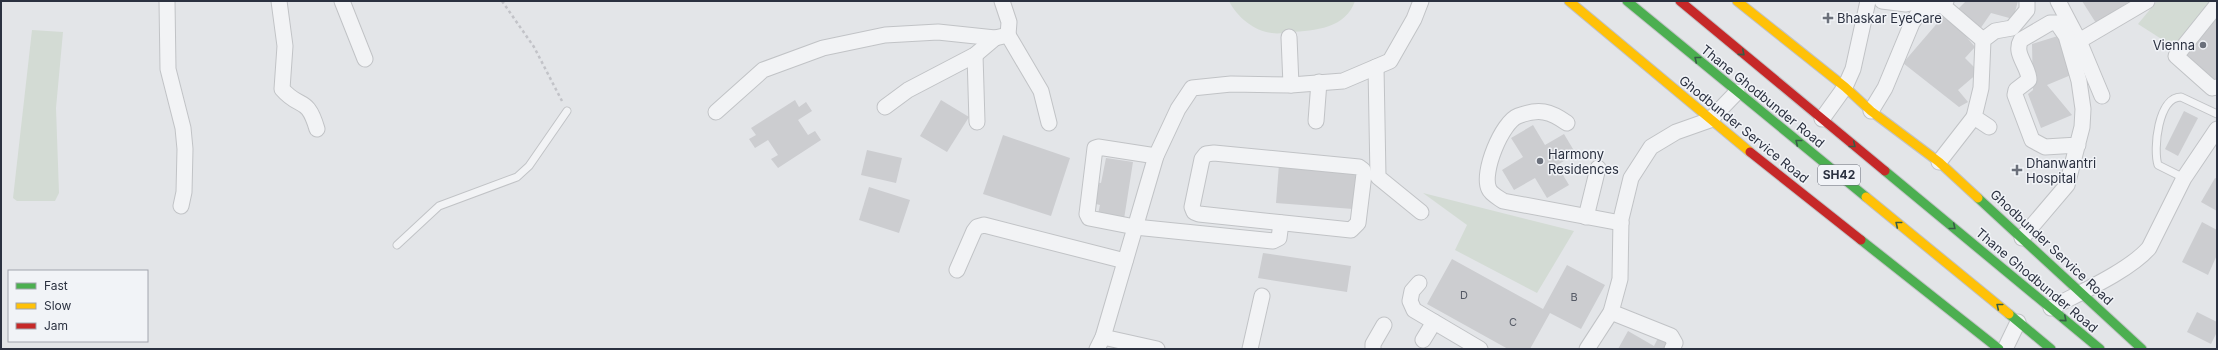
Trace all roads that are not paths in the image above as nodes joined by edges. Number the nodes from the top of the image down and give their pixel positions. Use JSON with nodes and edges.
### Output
{"nodes":[{"id":1,"x":166,"y":1,"type":"edge"},
{"id":2,"x":279,"y":1,"type":"edge"},
{"id":3,"x":342,"y":1,"type":"edge"},
{"id":4,"x":1002,"y":1,"type":"edge"},
{"id":5,"x":1421,"y":1,"type":"edge"},
{"id":6,"x":1570,"y":1,"type":"edge"},
{"id":7,"x":1627,"y":1,"type":"edge"},
{"id":8,"x":1680,"y":1,"type":"edge"},
{"id":9,"x":1737,"y":1,"type":"edge"},
{"id":10,"x":1868,"y":1,"type":"edge"},
{"id":11,"x":1882,"y":1,"type":"edge"},
{"id":12,"x":1921,"y":1,"type":"edge"},
{"id":13,"x":2027,"y":1,"type":"edge"},
{"id":14,"x":2058,"y":1,"type":"edge"},
{"id":15,"x":2147,"y":1,"type":"edge"},
{"id":16,"x":1943,"y":2,"type":"edge"},
{"id":17,"x":2217,"y":5,"type":"edge"},
{"id":18,"x":1002,"y":37,"type":"junction"},
{"id":19,"x":1290,"y":37,"type":"dead end"},
{"id":20,"x":1983,"y":40,"type":"junction"},
{"id":21,"x":2078,"y":41,"type":"junction"},
{"id":22,"x":975,"y":55,"type":"junction"},
{"id":23,"x":365,"y":59,"type":"dead end"},
{"id":24,"x":1376,"y":67,"type":"junction"},
{"id":25,"x":1319,"y":82,"type":"junction"},
{"id":26,"x":1291,"y":85,"type":"junction"},
{"id":27,"x":1845,"y":87,"type":"junction"},
{"id":28,"x":2217,"y":87,"type":"edge"},
{"id":29,"x":1737,"y":92,"type":"junction"},
{"id":30,"x":2102,"y":96,"type":"dead end"},
{"id":31,"x":885,"y":107,"type":"dead end"},
{"id":32,"x":567,"y":111,"type":"road end"},
{"id":33,"x":1871,"y":111,"type":"junction"},
{"id":34,"x":716,"y":112,"type":"dead end"},
{"id":35,"x":2217,"y":114,"type":"edge"},
{"id":36,"x":1974,"y":117,"type":"junction"},
{"id":37,"x":1822,"y":119,"type":"junction"},
{"id":38,"x":1710,"y":120,"type":"junction"},
{"id":39,"x":1316,"y":121,"type":"dead end"},
{"id":40,"x":977,"y":122,"type":"dead end"},
{"id":41,"x":1049,"y":123,"type":"dead end"},
{"id":42,"x":1567,"y":123,"type":"dead end"},
{"id":43,"x":1989,"y":127,"type":"dead end"},
{"id":44,"x":318,"y":129,"type":"dead end"},
{"id":45,"x":2217,"y":129,"type":"edge"},
{"id":46,"x":2078,"y":144,"type":"junction"},
{"id":47,"x":1156,"y":156,"type":"junction"},
{"id":48,"x":1939,"y":162,"type":"junction"},
{"id":49,"x":1598,"y":168,"type":"dead end"},
{"id":50,"x":2184,"y":178,"type":"junction"},
{"id":51,"x":181,"y":206,"type":"dead end"},
{"id":52,"x":1421,"y":212,"type":"dead end"},
{"id":53,"x":1586,"y":217,"type":"junction"},
{"id":54,"x":1281,"y":223,"type":"junction"},
{"id":55,"x":1621,"y":223,"type":"junction"},
{"id":56,"x":1135,"y":227,"type":"junction"},
{"id":57,"x":2022,"y":238,"type":"junction"},
{"id":58,"x":397,"y":245,"type":"dead end"},
{"id":59,"x":1125,"y":261,"type":"junction"},
{"id":60,"x":957,"y":270,"type":"dead end"},
{"id":61,"x":1419,"y":283,"type":"dead end"},
{"id":62,"x":2081,"y":292,"type":"junction"},
{"id":63,"x":1262,"y":296,"type":"dead end"},
{"id":64,"x":2051,"y":308,"type":"junction"},
{"id":65,"x":1611,"y":312,"type":"junction"},
{"id":66,"x":1434,"y":322,"type":"junction"},
{"id":67,"x":2018,"y":322,"type":"junction"},
{"id":68,"x":1384,"y":325,"type":"dead end"},
{"id":69,"x":1423,"y":340,"type":"dead end"},
{"id":70,"x":1100,"y":343,"type":"edge"},
{"id":71,"x":1157,"y":349,"type":"edge"},
{"id":72,"x":1250,"y":349,"type":"edge"},
{"id":73,"x":1373,"y":349,"type":"edge"},
{"id":74,"x":1480,"y":349,"type":"edge"},
{"id":75,"x":1586,"y":349,"type":"edge"},
{"id":76,"x":1672,"y":349,"type":"edge"},
{"id":77,"x":1999,"y":349,"type":"edge"},
{"id":78,"x":2005,"y":349,"type":"edge"},
{"id":79,"x":2051,"y":349,"type":"edge"},
{"id":80,"x":2100,"y":349,"type":"edge"},
{"id":81,"x":2142,"y":349,"type":"edge"}],
"edges":[{"from":1,"to":51,"type":"street"},
{"from":2,"to":44,"type":"street"},
{"from":3,"to":23,"type":"street"},
{"from":4,"to":18,"type":"street"},
{"from":5,"to":24,"type":"street"},
{"from":6,"to":38,"type":"street","name":"Ghodbunder Service Road"},
{"from":29,"to":7,"type":"street","name":"Thane Ghodbunder Road","number":"SH42","one_way":true},
{"from":8,"to":37,"type":"street","name":"Thane Ghodbunder Road","number":"SH42","one_way":true},
{"from":9,"to":27,"type":"street","name":"Ghodbunder Service Road"},
{"from":10,"to":27,"type":"street"},
{"from":11,"to":12,"type":"street"},
{"from":13,"to":20,"type":"street"},
{"from":14,"to":21,"type":"street"},
{"from":15,"to":21,"type":"street"},
{"from":16,"to":20,"type":"street"},
{"from":16,"to":33,"type":"street"},
{"from":17,"to":28,"type":"street"},
{"from":18,"to":22,"type":"street"},
{"from":18,"to":34,"type":"street"},
{"from":18,"to":41,"type":"street"},
{"from":19,"to":26,"type":"street"},
{"from":20,"to":36,"type":"street"},
{"from":21,"to":30,"type":"street"},
{"from":22,"to":31,"type":"street"},
{"from":22,"to":40,"type":"street"},
{"from":24,"to":25,"type":"street"},
{"from":24,"to":52,"type":"street"},
{"from":25,"to":26,"type":"street"},
{"from":25,"to":39,"type":"street"},
{"from":26,"to":47,"type":"street"},
{"from":27,"to":33,"type":"street","name":"Ghodbunder Service Road"},
{"from":27,"to":37,"type":"street"},
{"from":29,"to":38,"type":"street"},
{"from":67,"to":29,"type":"street","name":"Thane Ghodbunder Road","number":"SH42","one_way":true},
{"from":32,"to":58,"type":"lane"},
{"from":33,"to":48,"type":"street","name":"Ghodbunder Service Road"},
{"from":35,"to":50,"type":"lane"},
{"from":36,"to":43,"type":"street"},
{"from":36,"to":48,"type":"street"},
{"from":37,"to":64,"type":"street","name":"Thane Ghodbunder Road","number":"SH42","one_way":true},
{"from":38,"to":55,"type":"street"},
{"from":38,"to":77,"type":"street","name":"Ghodbunder Service Road"},
{"from":42,"to":53,"type":"street"},
{"from":45,"to":50,"type":"street"},
{"from":46,"to":46,"type":"street"},
{"from":46,"to":57,"type":"street"},
{"from":47,"to":56,"type":"street"},
{"from":47,"to":56,"type":"street"},
{"from":48,"to":57,"type":"street","name":"Ghodbunder Service Road"},
{"from":49,"to":53,"type":"street"},
{"from":50,"to":62,"type":"street"},
{"from":53,"to":55,"type":"street"},
{"from":54,"to":54,"type":"street"},
{"from":54,"to":56,"type":"street"},
{"from":55,"to":65,"type":"street"},
{"from":56,"to":59,"type":"street"},
{"from":57,"to":62,"type":"street","name":"Ghodbunder Service Road"},
{"from":59,"to":60,"type":"street"},
{"from":59,"to":70,"type":"street"},
{"from":61,"to":66,"type":"street"},
{"from":62,"to":64,"type":"street"},
{"from":62,"to":81,"type":"street","name":"Ghodbunder Service Road"},
{"from":63,"to":72,"type":"street"},
{"from":64,"to":80,"type":"street","name":"Thane Ghodbunder Road","number":"SH42","one_way":true},
{"from":65,"to":75,"type":"street"},
{"from":65,"to":76,"type":"street"},
{"from":66,"to":69,"type":"street"},
{"from":66,"to":74,"type":"street"},
{"from":67,"to":78,"type":"street"},
{"from":67,"to":79,"type":"street","name":"Thane Ghodbunder Road","number":"SH42"},
{"from":68,"to":73,"type":"street"},
{"from":70,"to":71,"type":"street"}]}
